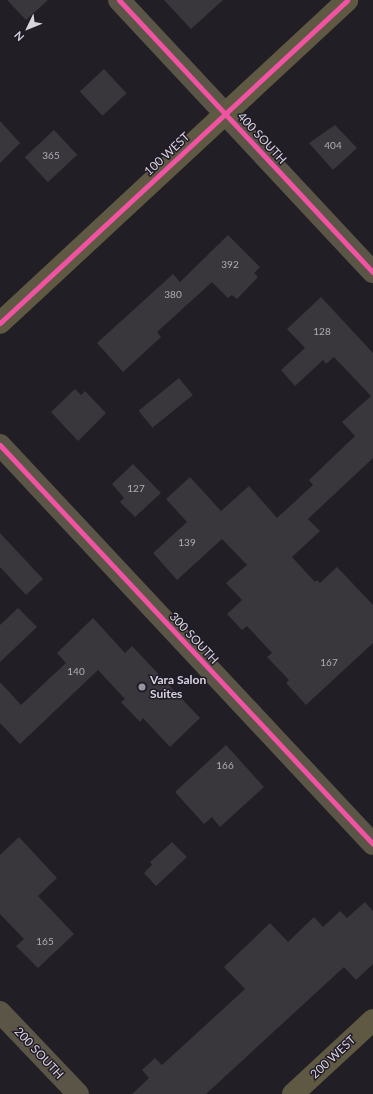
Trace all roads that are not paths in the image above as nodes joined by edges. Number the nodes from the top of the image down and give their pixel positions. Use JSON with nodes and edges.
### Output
{"nodes":[{"id":1,"x":119,"y":0,"type":"edge"},
{"id":2,"x":347,"y":0,"type":"edge"},
{"id":3,"x":225,"y":114,"type":"junction"},
{"id":4,"x":373,"y":272,"type":"edge"},
{"id":5,"x":0,"y":323,"type":"edge"},
{"id":6,"x":0,"y":445,"type":"edge"},
{"id":7,"x":373,"y":844,"type":"edge"},
{"id":8,"x":0,"y":1012,"type":"edge"},
{"id":9,"x":373,"y":1020,"type":"edge"},
{"id":10,"x":78,"y":1094,"type":"edge"},
{"id":11,"x":293,"y":1094,"type":"edge"}],
"edges":[{"from":1,"to":3,"type":"street","name":"400 SOUTH"},
{"from":2,"to":3,"type":"street","name":"100 WEST"},
{"from":3,"to":4,"type":"street","name":"400 SOUTH"},
{"from":3,"to":5,"type":"street","name":"100 WEST"},
{"from":6,"to":7,"type":"street","name":"300 SOUTH"},
{"from":8,"to":10,"type":"street","name":"200 SOUTH"},
{"from":9,"to":11,"type":"street","name":"200 WEST"}]}
